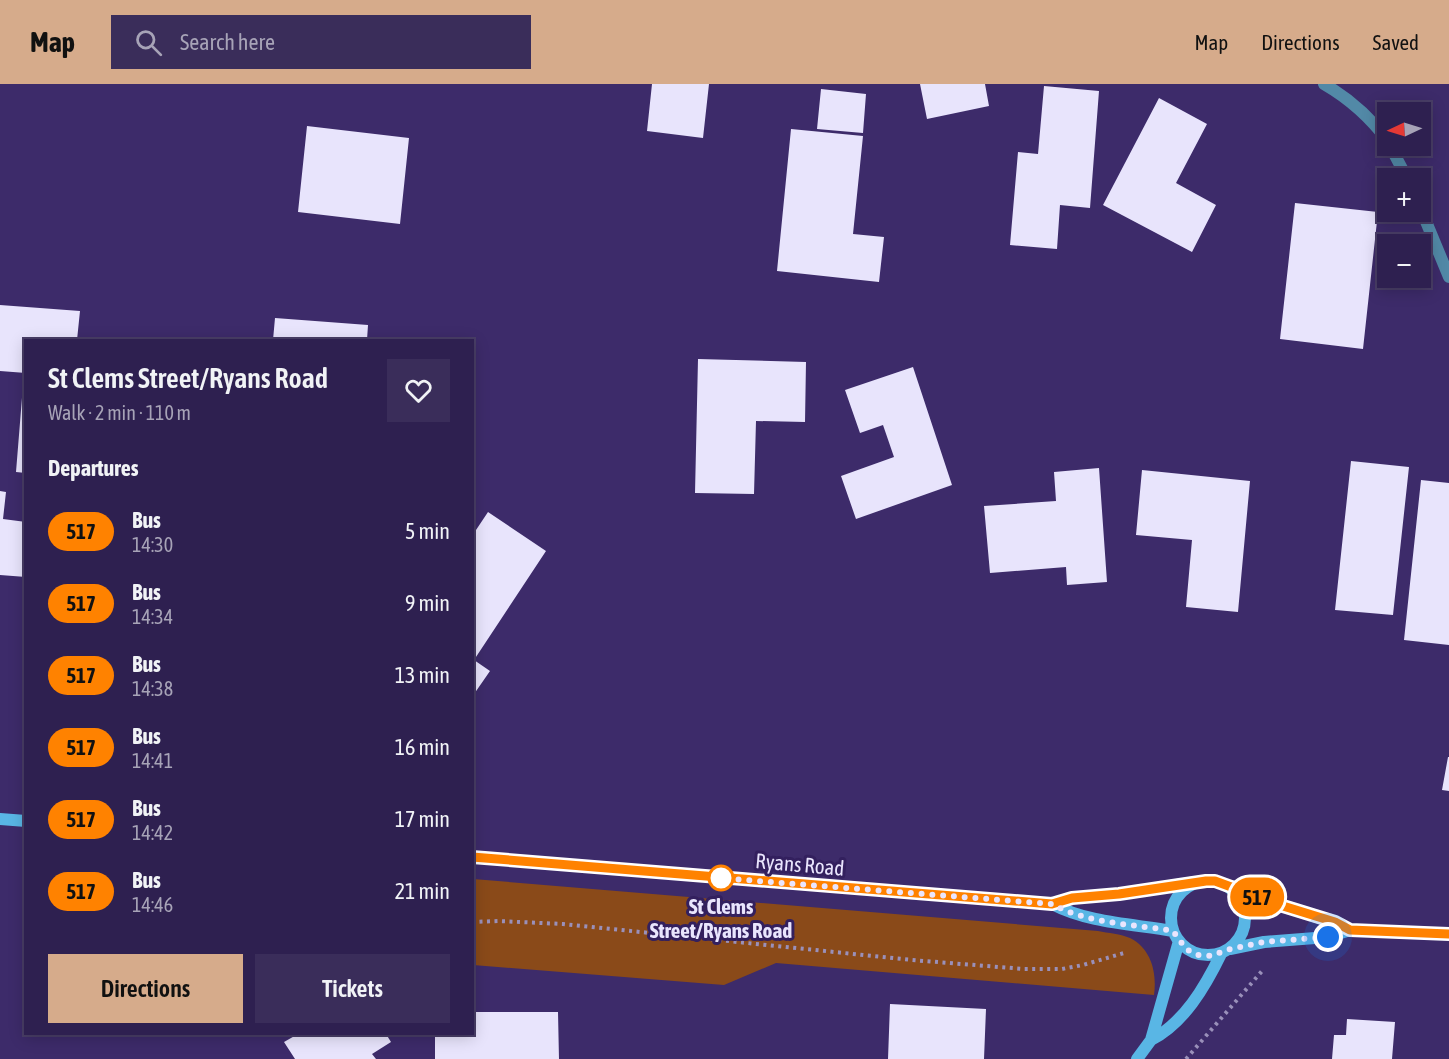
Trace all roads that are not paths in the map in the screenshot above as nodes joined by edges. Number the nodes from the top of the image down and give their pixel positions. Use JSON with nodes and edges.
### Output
{"nodes":[{"id":1,"x":1324,"y":84,"type":"edge"},
{"id":2,"x":1377,"y":127,"type":"edge"},
{"id":3,"x":1426,"y":222,"type":"edge"},
{"id":4,"x":1449,"y":278,"type":"edge"},
{"id":5,"x":0,"y":819,"type":"edge"},
{"id":6,"x":24,"y":821,"type":"edge"},
{"id":7,"x":474,"y":857,"type":"edge"},
{"id":8,"x":1196,"y":882,"type":"junction"},
{"id":9,"x":1225,"y":884,"type":"junction"},
{"id":10,"x":1052,"y":904,"type":"junction"},
{"id":11,"x":1350,"y":930,"type":"junction"},
{"id":12,"x":1449,"y":934,"type":"edge"},
{"id":13,"x":1176,"y":936,"type":"junction"},
{"id":14,"x":1225,"y":952,"type":"junction"},
{"id":15,"x":1151,"y":1040,"type":"junction"},
{"id":16,"x":1137,"y":1059,"type":"edge"}],
"edges":[{"from":1,"to":2,"type":"street"},
{"from":3,"to":4,"type":"street"},
{"from":5,"to":6,"type":"street"},
{"from":7,"to":10,"type":"street","name":"Ryans Road"},
{"from":8,"to":9,"type":"street"},
{"from":8,"to":10,"type":"street","name":"Ryans Road"},
{"from":8,"to":13,"type":"street"},
{"from":9,"to":11,"type":"street"},
{"from":9,"to":14,"type":"street"},
{"from":10,"to":13,"type":"street","name":"Ryans Road"},
{"from":11,"to":12,"type":"street"},
{"from":11,"to":14,"type":"street"},
{"from":13,"to":14,"type":"street"},
{"from":13,"to":15,"type":"street"},
{"from":14,"to":15,"type":"street"},
{"from":15,"to":16,"type":"street"}]}
